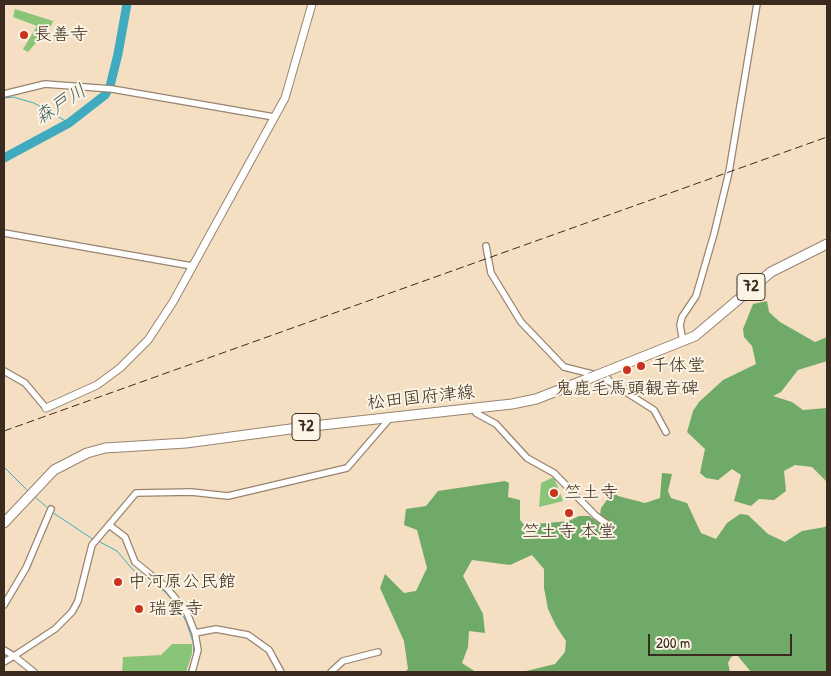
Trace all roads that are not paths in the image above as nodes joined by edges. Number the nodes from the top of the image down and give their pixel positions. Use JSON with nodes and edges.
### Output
{"nodes":[{"id":1,"x":312,"y":4,"type":"edge"},
{"id":2,"x":757,"y":4,"type":"edge"},
{"id":3,"x":4,"y":94,"type":"edge"},
{"id":4,"x":274,"y":117,"type":"junction"},
{"id":5,"x":4,"y":233,"type":"edge"},
{"id":6,"x":827,"y":244,"type":"edge"},
{"id":7,"x":486,"y":246,"type":"dead end"},
{"id":8,"x":192,"y":266,"type":"junction"},
{"id":9,"x":683,"y":342,"type":"junction"},
{"id":10,"x":4,"y":371,"type":"edge"},
{"id":11,"x":576,"y":371,"type":"junction"},
{"id":12,"x":606,"y":372,"type":"junction"},
{"id":13,"x":610,"y":382,"type":"junction"},
{"id":14,"x":576,"y":384,"type":"junction"},
{"id":15,"x":46,"y":408,"type":"joint"},
{"id":16,"x":474,"y":408,"type":"junction"},
{"id":17,"x":391,"y":417,"type":"junction"},
{"id":18,"x":666,"y":432,"type":"dead end"},
{"id":19,"x":50,"y":510,"type":"dead end"},
{"id":20,"x":4,"y":523,"type":"edge"},
{"id":21,"x":109,"y":525,"type":"junction"},
{"id":22,"x":608,"y":525,"type":"dead end"},
{"id":23,"x":4,"y":605,"type":"edge"},
{"id":24,"x":195,"y":633,"type":"junction"},
{"id":25,"x":4,"y":650,"type":"edge"},
{"id":26,"x":378,"y":652,"type":"dead end"},
{"id":27,"x":14,"y":656,"type":"junction"},
{"id":28,"x":4,"y":662,"type":"edge"},
{"id":29,"x":34,"y":672,"type":"edge"},
{"id":30,"x":192,"y":672,"type":"edge"},
{"id":31,"x":281,"y":672,"type":"edge"},
{"id":32,"x":331,"y":672,"type":"edge"}],
"edges":[{"from":1,"to":4,"type":"street"},
{"from":2,"to":9,"type":"street"},
{"from":3,"to":4,"type":"street"},
{"from":4,"to":8,"type":"street"},
{"from":5,"to":8,"type":"street"},
{"from":6,"to":9,"type":"main road","name":"松田国府津線","number":"72"},
{"from":7,"to":11,"type":"street"},
{"from":8,"to":15,"type":"street"},
{"from":9,"to":12,"type":"main road","name":"松田国府津線","number":"72"},
{"from":10,"to":15,"type":"street"},
{"from":11,"to":13,"type":"street"},
{"from":11,"to":14,"type":"street"},
{"from":12,"to":13,"type":"street"},
{"from":12,"to":14,"type":"main road","name":"松田国府津線","number":"72","bridge":true},
{"from":13,"to":18,"type":"street"},
{"from":14,"to":16,"type":"main road","name":"松田国府津線","number":"72"},
{"from":16,"to":17,"type":"main road","name":"松田国府津線","number":"72"},
{"from":16,"to":22,"type":"street"},
{"from":17,"to":20,"type":"main road","name":"松田国府津線","number":"72"},
{"from":17,"to":21,"type":"street"},
{"from":19,"to":23,"type":"street"},
{"from":21,"to":24,"type":"street"},
{"from":21,"to":27,"type":"street"},
{"from":24,"to":30,"type":"street"},
{"from":24,"to":31,"type":"street"},
{"from":25,"to":27,"type":"street"},
{"from":26,"to":32,"type":"street"},
{"from":27,"to":28,"type":"street"},
{"from":27,"to":29,"type":"street"}]}
